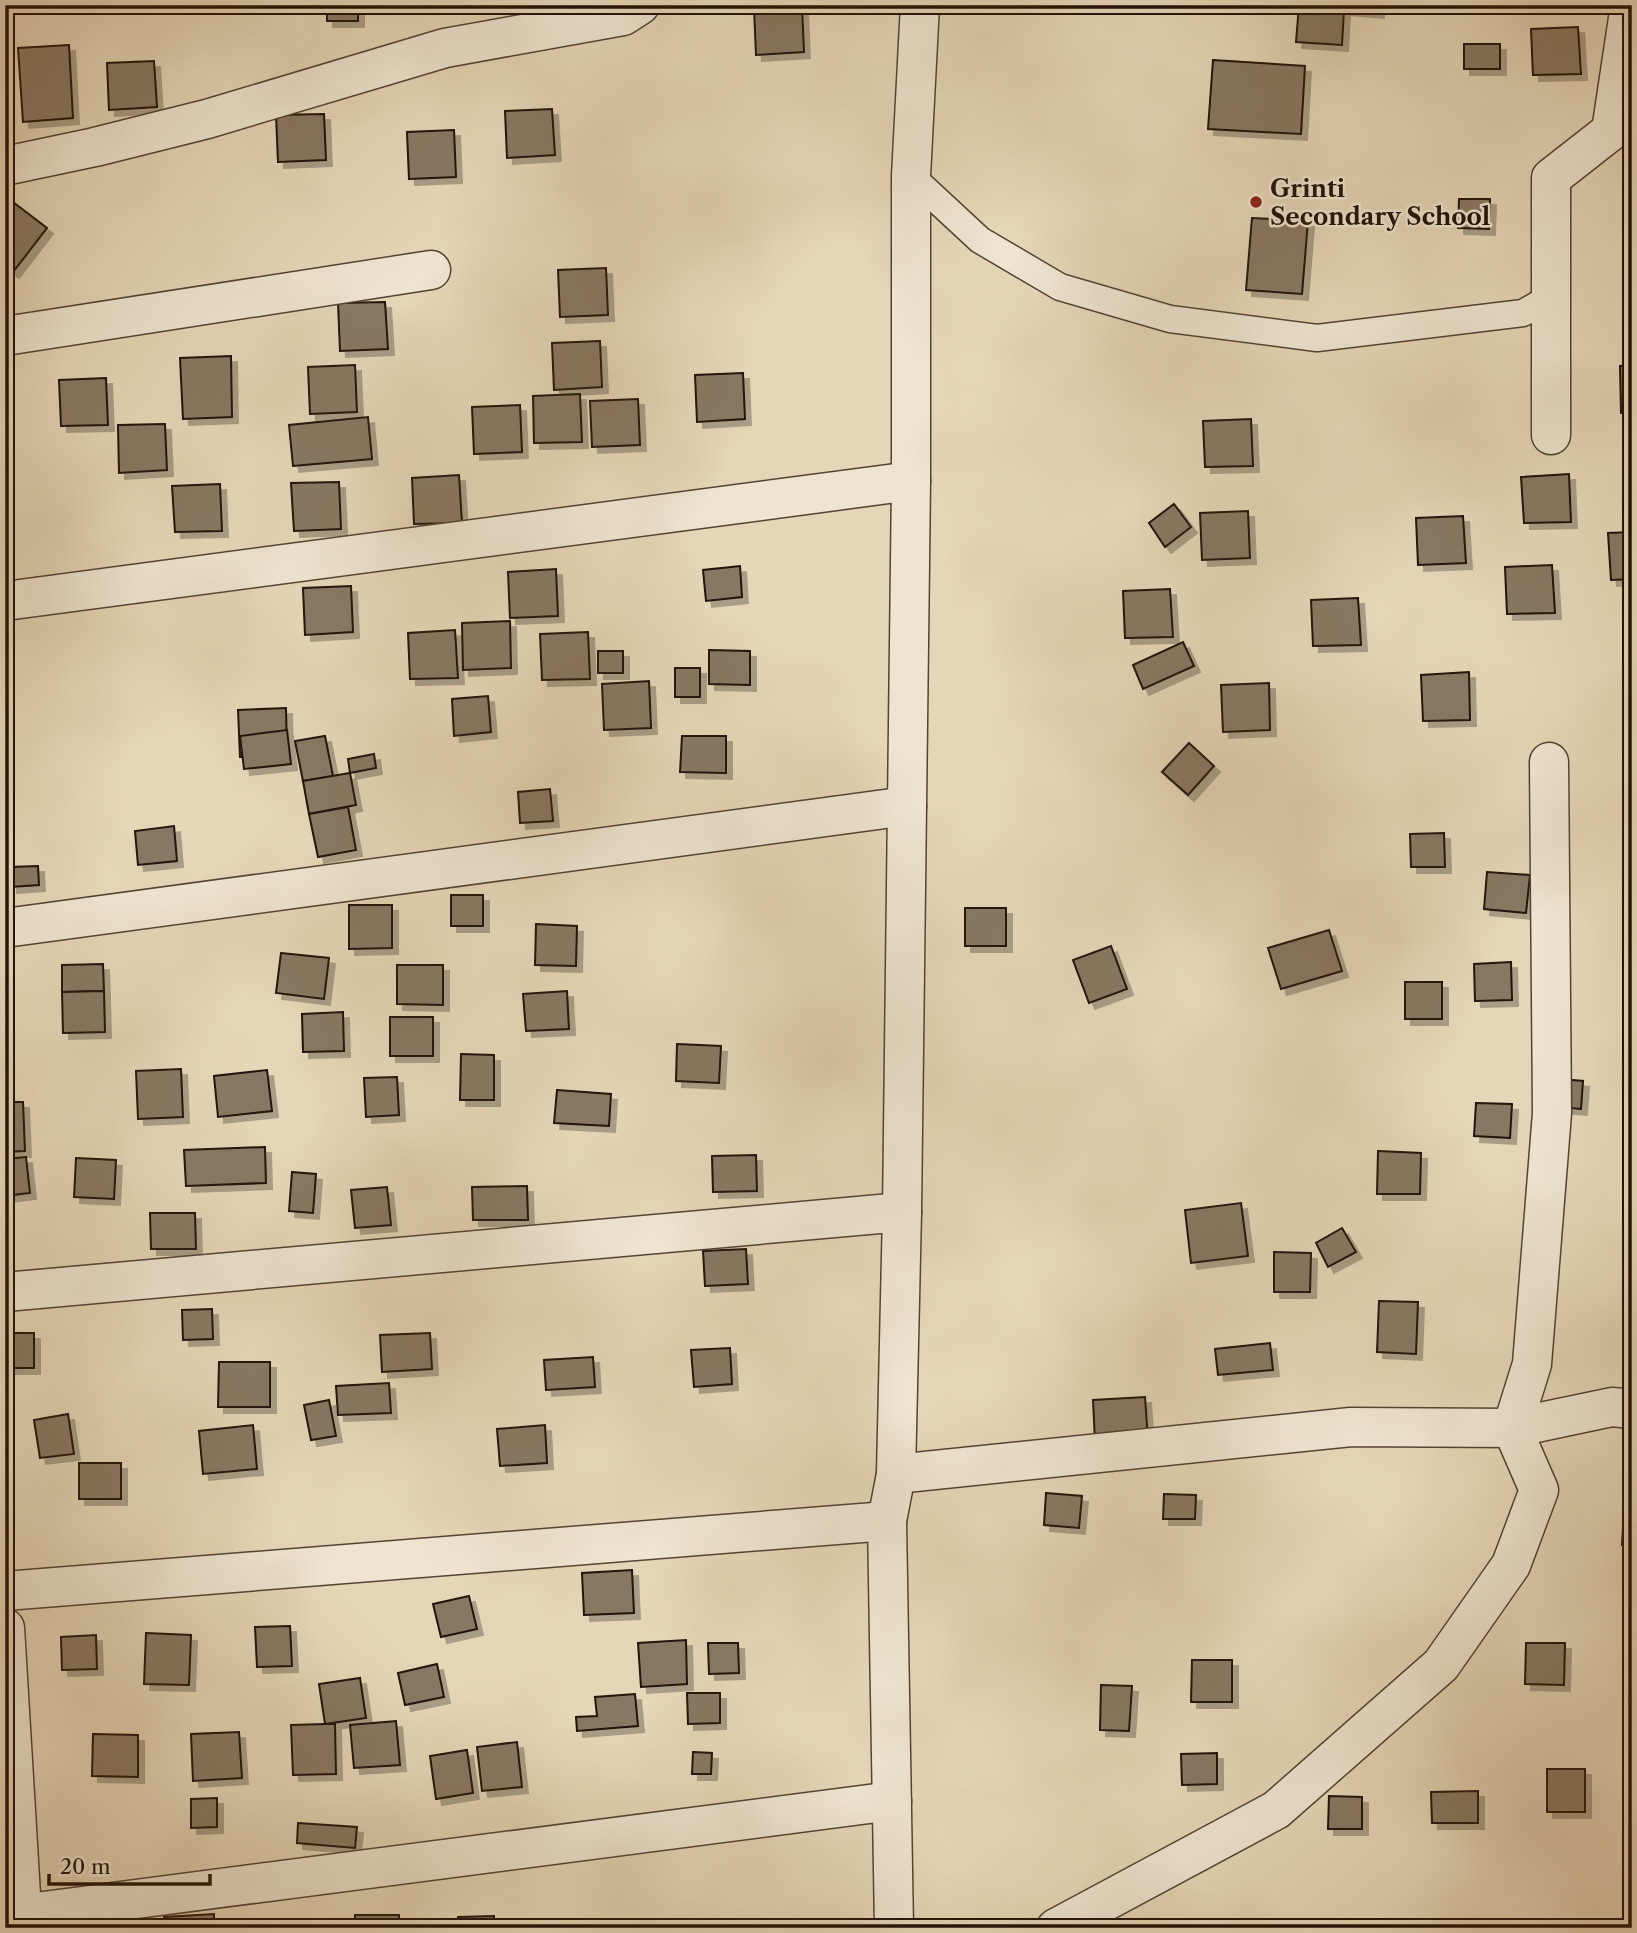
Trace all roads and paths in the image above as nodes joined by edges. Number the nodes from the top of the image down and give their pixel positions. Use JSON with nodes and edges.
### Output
{"nodes":[{"id":1,"x":640,"y":5,"type":"edge"},
{"id":2,"x":920,"y":5,"type":"edge"},
{"id":3,"x":1630,"y":5,"type":"edge"},
{"id":4,"x":1621,"y":132,"type":"edge"},
{"id":5,"x":5,"y":166,"type":"edge"},
{"id":6,"x":911,"y":176,"type":"junction"},
{"id":7,"x":431,"y":270,"type":"dead end"},
{"id":8,"x":1551,"y":297,"type":"junction"},
{"id":9,"x":5,"y":336,"type":"edge"},
{"id":10,"x":1551,"y":435,"type":"dead end"},
{"id":11,"x":911,"y":481,"type":"junction"},
{"id":12,"x":5,"y":601,"type":"edge"},
{"id":13,"x":1549,"y":762,"type":"dead end"},
{"id":14,"x":907,"y":806,"type":"junction"},
{"id":15,"x":5,"y":928,"type":"edge"},
{"id":16,"x":902,"y":1212,"type":"junction"},
{"id":17,"x":5,"y":1292,"type":"edge"},
{"id":18,"x":1625,"y":1400,"type":"edge"},
{"id":19,"x":1512,"y":1428,"type":"junction"},
{"id":20,"x":896,"y":1474,"type":"junction"},
{"id":21,"x":887,"y":1521,"type":"junction"},
{"id":22,"x":5,"y":1591,"type":"edge"},
{"id":23,"x":5,"y":1628,"type":"edge"},
{"id":24,"x":892,"y":1801,"type":"junction"},
{"id":25,"x":17,"y":1919,"type":"edge"},
{"id":26,"x":894,"y":1928,"type":"edge"},
{"id":27,"x":1056,"y":1928,"type":"edge"}],
"edges":[{"from":1,"to":5,"type":"street"},
{"from":2,"to":6,"type":"street"},
{"from":3,"to":4,"type":"street"},
{"from":4,"to":8,"type":"street"},
{"from":6,"to":8,"type":"lane"},
{"from":6,"to":11,"type":"street"},
{"from":7,"to":9,"type":"street"},
{"from":8,"to":10,"type":"street"},
{"from":11,"to":12,"type":"street"},
{"from":11,"to":14,"type":"street"},
{"from":13,"to":19,"type":"street"},
{"from":14,"to":15,"type":"street"},
{"from":14,"to":16,"type":"street"},
{"from":16,"to":17,"type":"street"},
{"from":16,"to":20,"type":"street"},
{"from":18,"to":19,"type":"street"},
{"from":19,"to":20,"type":"street"},
{"from":19,"to":27,"type":"street"},
{"from":20,"to":21,"type":"street"},
{"from":21,"to":22,"type":"street"},
{"from":21,"to":24,"type":"street"},
{"from":23,"to":25,"type":"street"},
{"from":24,"to":25,"type":"street"},
{"from":24,"to":26,"type":"street"}]}
